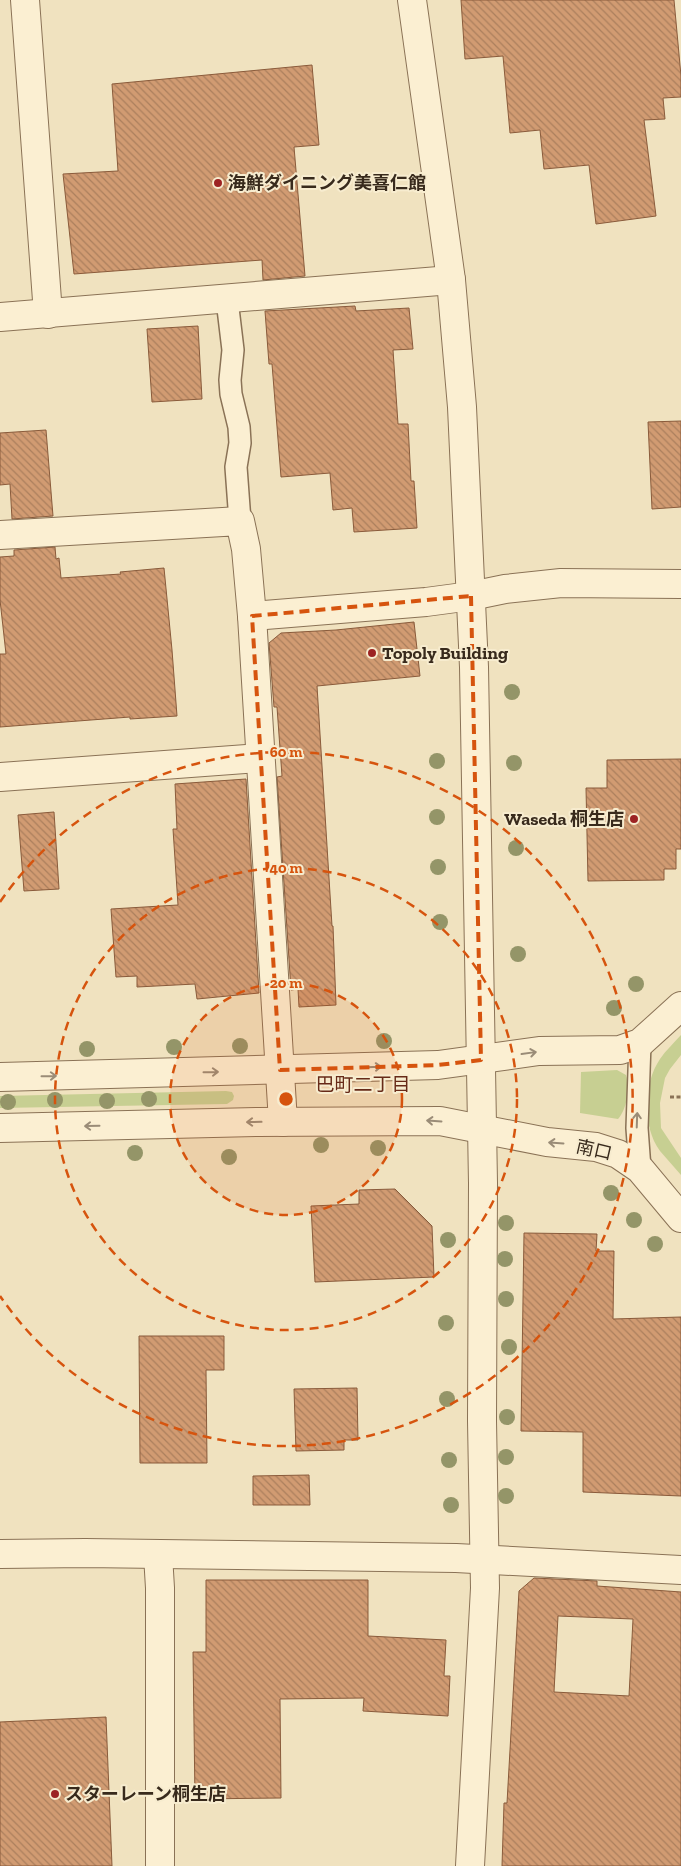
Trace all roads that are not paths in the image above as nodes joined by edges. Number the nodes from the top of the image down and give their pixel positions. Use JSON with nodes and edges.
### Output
{"nodes":[{"id":1,"x":25,"y":0,"type":"edge"},
{"id":2,"x":412,"y":0,"type":"edge"},
{"id":3,"x":451,"y":280,"type":"junction"},
{"id":4,"x":227,"y":300,"type":"junction"},
{"id":5,"x":48,"y":314,"type":"junction"},
{"id":6,"x":0,"y":317,"type":"edge"},
{"id":7,"x":240,"y":520,"type":"junction"},
{"id":8,"x":0,"y":535,"type":"edge"},
{"id":9,"x":681,"y":584,"type":"edge"},
{"id":10,"x":471,"y":596,"type":"junction"},
{"id":11,"x":252,"y":616,"type":"junction"},
{"id":12,"x":260,"y":758,"type":"junction"},
{"id":13,"x":0,"y":777,"type":"edge"},
{"id":14,"x":681,"y":1006,"type":"edge"},
{"id":15,"x":640,"y":1043,"type":"junction"},
{"id":16,"x":481,"y":1060,"type":"junction"},
{"id":17,"x":280,"y":1070,"type":"junction"},
{"id":18,"x":0,"y":1077,"type":"edge"},
{"id":19,"x":283,"y":1122,"type":"junction"},
{"id":20,"x":0,"y":1128,"type":"edge"},
{"id":21,"x":482,"y":1129,"type":"junction"},
{"id":22,"x":640,"y":1169,"type":"junction"},
{"id":23,"x":681,"y":1218,"type":"edge"},
{"id":24,"x":0,"y":1554,"type":"edge"},
{"id":25,"x":158,"y":1555,"type":"junction"},
{"id":26,"x":484,"y":1559,"type":"junction"},
{"id":27,"x":681,"y":1570,"type":"edge"},
{"id":28,"x":160,"y":1866,"type":"edge"},
{"id":29,"x":470,"y":1866,"type":"edge"}],
"edges":[{"from":1,"to":5,"type":"street"},
{"from":2,"to":3,"type":"street"},
{"from":3,"to":4,"type":"street"},
{"from":3,"to":10,"type":"street"},
{"from":4,"to":5,"type":"street"},
{"from":4,"to":7,"type":"lane"},
{"from":5,"to":6,"type":"street"},
{"from":7,"to":8,"type":"street"},
{"from":7,"to":11,"type":"street"},
{"from":9,"to":10,"type":"street"},
{"from":10,"to":11,"type":"street"},
{"from":10,"to":16,"type":"street"},
{"from":11,"to":12,"type":"street"},
{"from":12,"to":13,"type":"street"},
{"from":12,"to":17,"type":"street"},
{"from":14,"to":15,"type":"street"},
{"from":16,"to":15,"type":"street","one_way":true},
{"from":22,"to":15,"type":"lane","one_way":true},
{"from":17,"to":16,"type":"street","one_way":true},
{"from":16,"to":21,"type":"street"},
{"from":18,"to":17,"type":"street","one_way":true},
{"from":17,"to":19,"type":"street"},
{"from":19,"to":20,"type":"street","name":"南口","one_way":true},
{"from":21,"to":19,"type":"street","name":"南口","one_way":true},
{"from":22,"to":21,"type":"street","name":"南口","number":"南口","one_way":true},
{"from":21,"to":26,"type":"street"},
{"from":22,"to":23,"type":"street","name":"南口","number":"南口"},
{"from":24,"to":25,"type":"street"},
{"from":25,"to":26,"type":"street"},
{"from":25,"to":28,"type":"street"},
{"from":26,"to":27,"type":"street"},
{"from":26,"to":29,"type":"street"}]}
